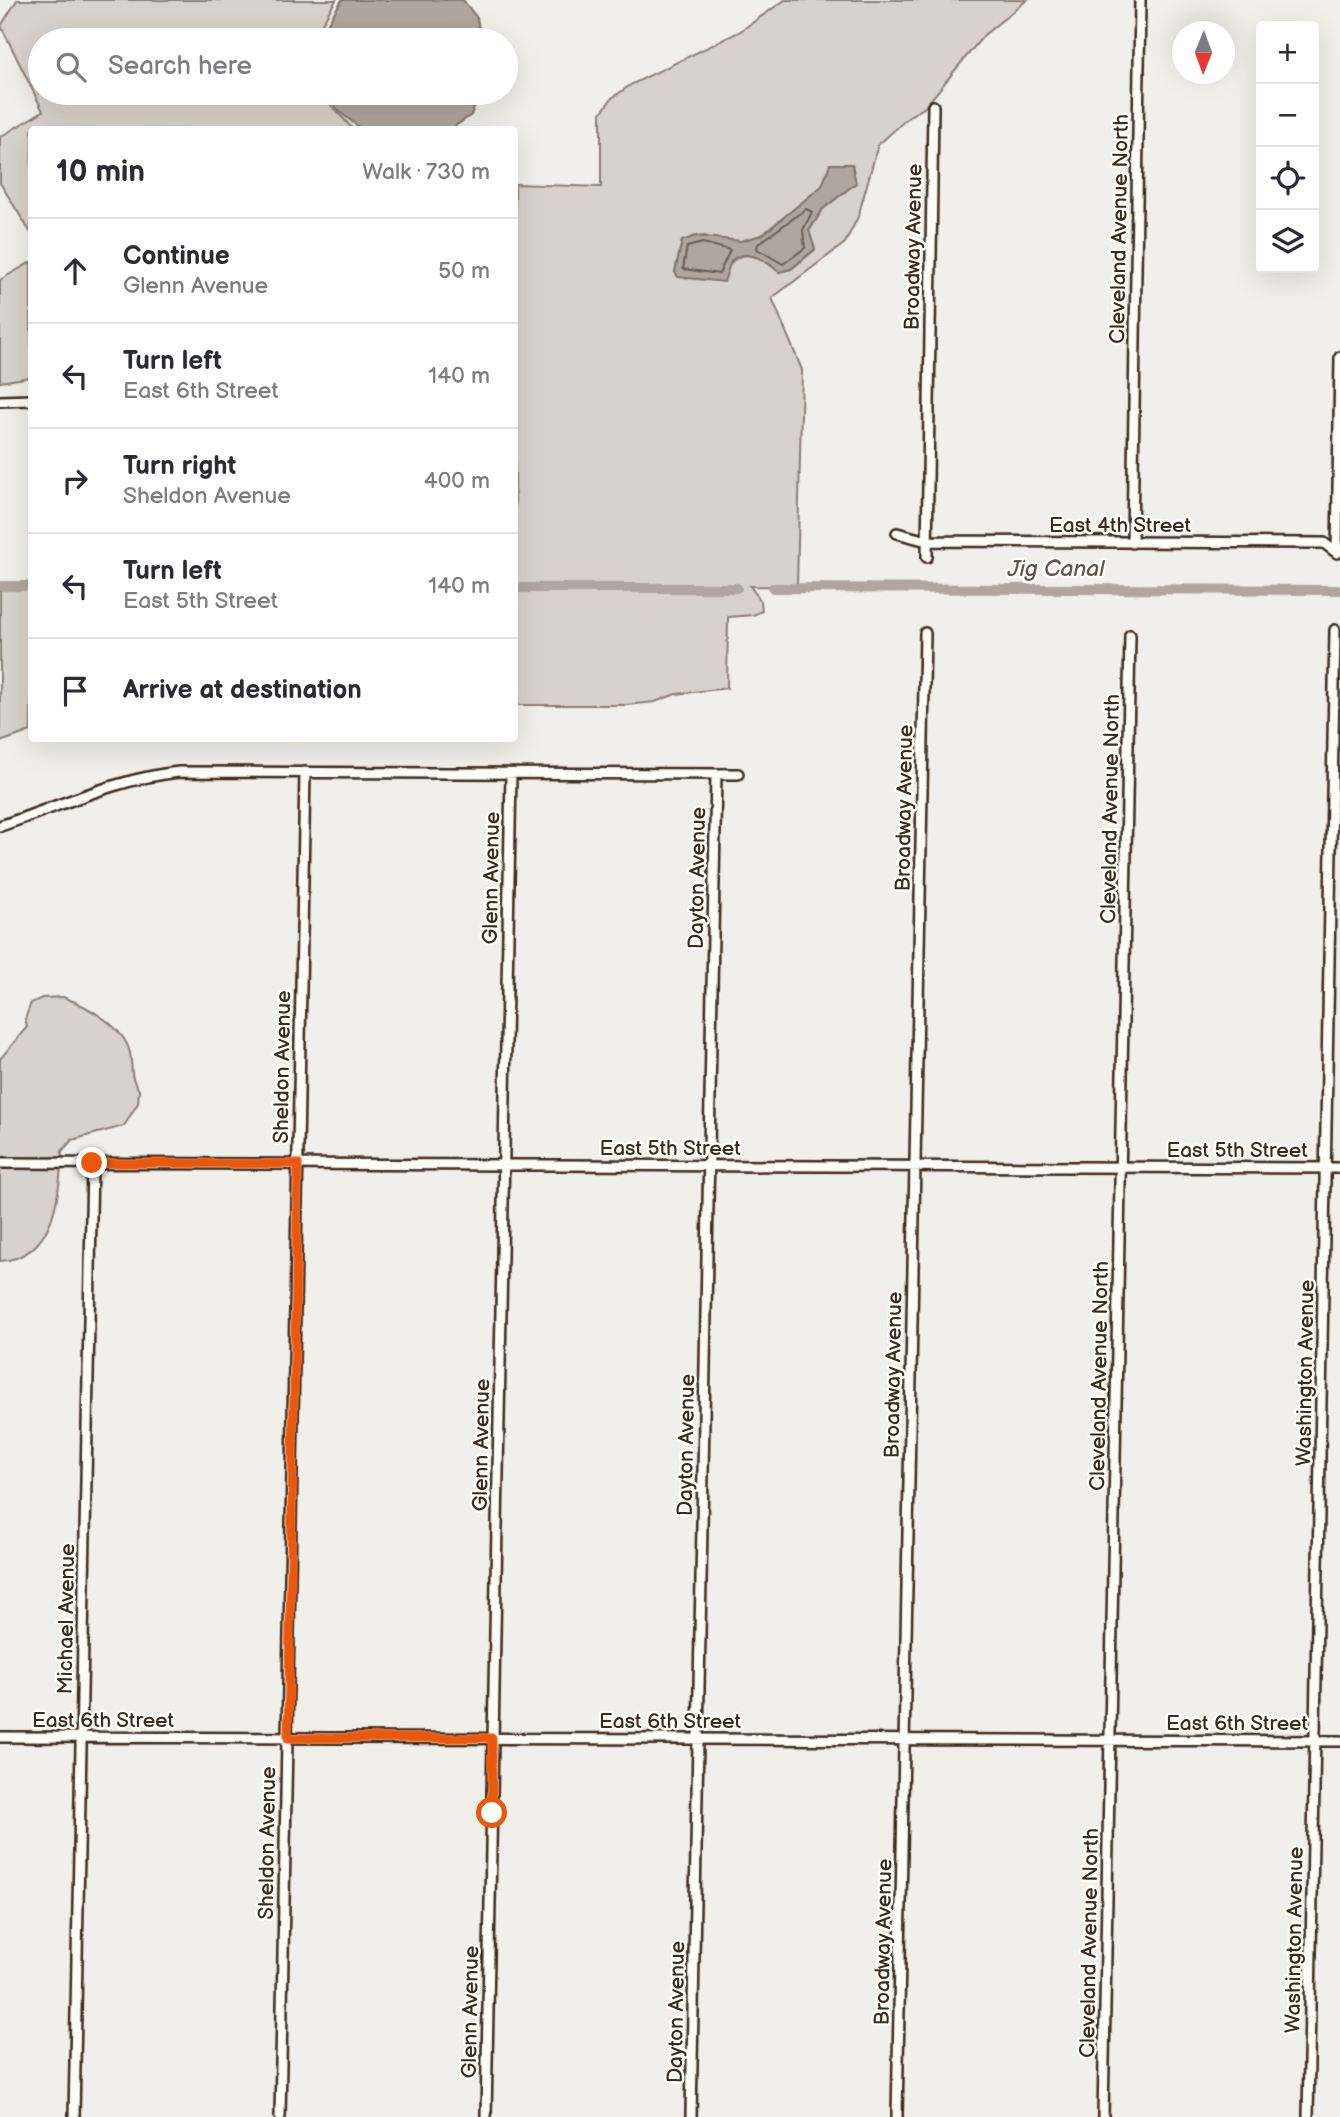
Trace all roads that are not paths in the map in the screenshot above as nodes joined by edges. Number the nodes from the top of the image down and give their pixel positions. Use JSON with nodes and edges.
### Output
{"nodes":[{"id":1,"x":1140,"y":0,"type":"edge"},
{"id":2,"x":933,"y":106,"type":"dead end"},
{"id":3,"x":1340,"y":357,"type":"edge"},
{"id":4,"x":28,"y":400,"type":"edge"},
{"id":5,"x":0,"y":401,"type":"edge"},
{"id":6,"x":897,"y":533,"type":"dead end"},
{"id":7,"x":926,"y":541,"type":"junction"},
{"id":8,"x":1132,"y":542,"type":"junction"},
{"id":9,"x":1338,"y":551,"type":"edge"},
{"id":10,"x":927,"y":557,"type":"dead end"},
{"id":11,"x":1335,"y":631,"type":"dead end"},
{"id":12,"x":925,"y":633,"type":"dead end"},
{"id":13,"x":1130,"y":635,"type":"dead end"},
{"id":14,"x":305,"y":772,"type":"junction"},
{"id":15,"x":511,"y":774,"type":"junction"},
{"id":16,"x":716,"y":774,"type":"junction"},
{"id":17,"x":738,"y":774,"type":"dead end"},
{"id":18,"x":0,"y":826,"type":"edge"},
{"id":19,"x":0,"y":1163,"type":"edge"},
{"id":20,"x":92,"y":1163,"type":"junction"},
{"id":21,"x":298,"y":1164,"type":"junction"},
{"id":22,"x":503,"y":1165,"type":"junction"},
{"id":23,"x":709,"y":1166,"type":"junction"},
{"id":24,"x":915,"y":1166,"type":"junction"},
{"id":25,"x":1121,"y":1167,"type":"junction"},
{"id":26,"x":1326,"y":1168,"type":"junction"},
{"id":27,"x":1340,"y":1168,"type":"edge"},
{"id":28,"x":0,"y":1737,"type":"edge"},
{"id":29,"x":81,"y":1737,"type":"junction"},
{"id":30,"x":288,"y":1738,"type":"junction"},
{"id":31,"x":492,"y":1738,"type":"junction"},
{"id":32,"x":698,"y":1739,"type":"junction"},
{"id":33,"x":904,"y":1739,"type":"junction"},
{"id":34,"x":1110,"y":1740,"type":"junction"},
{"id":35,"x":1317,"y":1741,"type":"junction"},
{"id":36,"x":1340,"y":1741,"type":"edge"},
{"id":37,"x":74,"y":2117,"type":"edge"},
{"id":38,"x":280,"y":2117,"type":"edge"},
{"id":39,"x":486,"y":2117,"type":"edge"},
{"id":40,"x":691,"y":2117,"type":"edge"},
{"id":41,"x":897,"y":2117,"type":"edge"},
{"id":42,"x":1103,"y":2117,"type":"edge"},
{"id":43,"x":1308,"y":2117,"type":"edge"}],
"edges":[{"from":1,"to":8,"type":"street","name":"Cleveland Avenue North"},
{"from":2,"to":7,"type":"street","name":"Broadway Avenue"},
{"from":3,"to":9,"type":"street"},
{"from":4,"to":5,"type":"street"},
{"from":6,"to":7,"type":"street","name":"East 4th Street"},
{"from":7,"to":8,"type":"street","name":"East 4th Street"},
{"from":7,"to":10,"type":"street","name":"Broadway Avenue"},
{"from":8,"to":9,"type":"street","name":"East 4th Street"},
{"from":11,"to":26,"type":"street","name":"Washington Avenue"},
{"from":12,"to":24,"type":"street","name":"Broadway Avenue"},
{"from":13,"to":25,"type":"street","name":"Cleveland Avenue North"},
{"from":14,"to":15,"type":"street"},
{"from":14,"to":18,"type":"street"},
{"from":14,"to":21,"type":"street","name":"Sheldon Avenue"},
{"from":15,"to":16,"type":"street"},
{"from":15,"to":22,"type":"street","name":"Glenn Avenue"},
{"from":16,"to":17,"type":"street"},
{"from":16,"to":23,"type":"street","name":"Dayton Avenue"},
{"from":19,"to":20,"type":"street","name":"East 5th Street"},
{"from":20,"to":21,"type":"street","name":"East 5th Street"},
{"from":20,"to":29,"type":"street","name":"Michael Avenue"},
{"from":21,"to":22,"type":"street","name":"East 5th Street"},
{"from":21,"to":30,"type":"street","name":"Sheldon Avenue"},
{"from":22,"to":23,"type":"street","name":"East 5th Street"},
{"from":22,"to":31,"type":"street","name":"Glenn Avenue"},
{"from":23,"to":24,"type":"street","name":"East 5th Street"},
{"from":23,"to":32,"type":"street","name":"Dayton Avenue"},
{"from":24,"to":25,"type":"street","name":"East 5th Street"},
{"from":24,"to":33,"type":"street","name":"Broadway Avenue"},
{"from":25,"to":26,"type":"street","name":"East 5th Street"},
{"from":25,"to":34,"type":"street","name":"Cleveland Avenue North"},
{"from":26,"to":27,"type":"street","name":"East 5th Street"},
{"from":26,"to":35,"type":"street","name":"Washington Avenue"},
{"from":28,"to":29,"type":"street","name":"East 6th Street"},
{"from":29,"to":30,"type":"street","name":"East 6th Street"},
{"from":29,"to":37,"type":"street","name":"Michael Avenue"},
{"from":30,"to":31,"type":"street","name":"East 6th Street"},
{"from":30,"to":38,"type":"street","name":"Sheldon Avenue"},
{"from":31,"to":32,"type":"street","name":"East 6th Street"},
{"from":31,"to":39,"type":"street","name":"Glenn Avenue"},
{"from":32,"to":33,"type":"street","name":"East 6th Street"},
{"from":32,"to":40,"type":"street","name":"Dayton Avenue"},
{"from":33,"to":34,"type":"street","name":"East 6th Street"},
{"from":33,"to":41,"type":"street","name":"Broadway Avenue"},
{"from":34,"to":35,"type":"street","name":"East 6th Street"},
{"from":34,"to":42,"type":"street","name":"Cleveland Avenue North"},
{"from":35,"to":36,"type":"street","name":"East 6th Street"},
{"from":35,"to":43,"type":"street","name":"Washington Avenue"}]}
